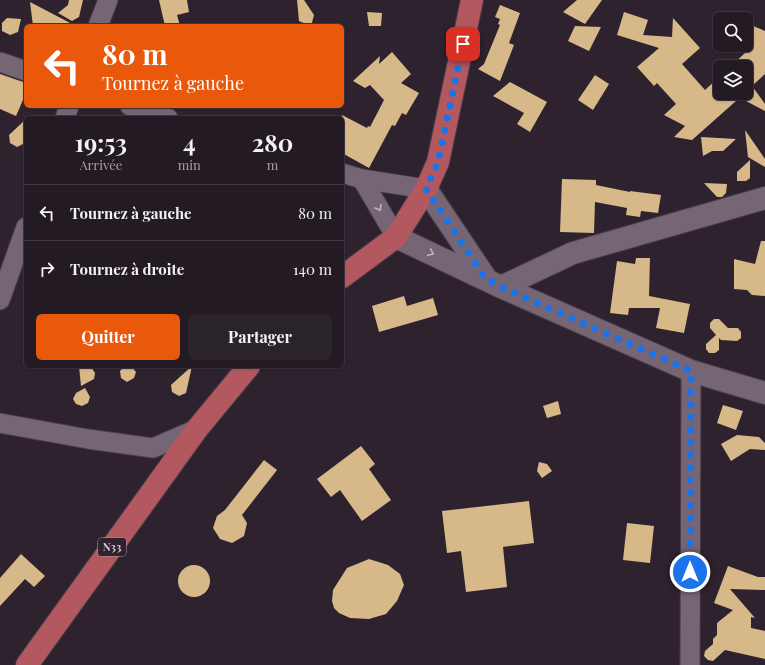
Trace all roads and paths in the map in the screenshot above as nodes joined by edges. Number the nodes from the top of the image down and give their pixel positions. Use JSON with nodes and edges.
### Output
{"nodes":[{"id":1,"x":108,"y":0,"type":"edge"},
{"id":2,"x":472,"y":0,"type":"edge"},
{"id":3,"x":99,"y":24,"type":"edge"},
{"id":4,"x":0,"y":62,"type":"edge"},
{"id":5,"x":24,"y":70,"type":"edge"},
{"id":6,"x":136,"y":108,"type":"edge"},
{"id":7,"x":162,"y":116,"type":"edge"},
{"id":8,"x":344,"y":174,"type":"edge"},
{"id":9,"x":362,"y":179,"type":"junction"},
{"id":10,"x":426,"y":189,"type":"junction"},
{"id":11,"x":765,"y":198,"type":"edge"},
{"id":12,"x":24,"y":233,"type":"edge"},
{"id":13,"x":396,"y":237,"type":"junction"},
{"id":14,"x":344,"y":275,"type":"edge"},
{"id":15,"x":493,"y":282,"type":"junction"},
{"id":16,"x":0,"y":300,"type":"edge"},
{"id":17,"x":248,"y":368,"type":"edge"},
{"id":18,"x":691,"y":371,"type":"junction"},
{"id":19,"x":765,"y":393,"type":"edge"},
{"id":20,"x":0,"y":423,"type":"edge"},
{"id":21,"x":197,"y":429,"type":"junction"},
{"id":22,"x":31,"y":663,"type":"edge"},
{"id":23,"x":690,"y":665,"type":"edge"}],
"edges":[{"from":1,"to":3,"type":"street"},
{"from":2,"to":10,"type":"main road"},
{"from":4,"to":5,"type":"street"},
{"from":6,"to":7,"type":"street"},
{"from":8,"to":9,"type":"street"},
{"from":9,"to":10,"type":"street"},
{"from":9,"to":13,"type":"street","one_way":true},
{"from":10,"to":13,"type":"main road"},
{"from":10,"to":15,"type":"street"},
{"from":11,"to":15,"type":"street"},
{"from":12,"to":16,"type":"street"},
{"from":13,"to":14,"type":"main road"},
{"from":13,"to":15,"type":"street","one_way":true},
{"from":15,"to":18,"type":"street"},
{"from":17,"to":21,"type":"main road","number":"N33"},
{"from":18,"to":19,"type":"street"},
{"from":18,"to":23,"type":"street"},
{"from":20,"to":21,"type":"street"},
{"from":21,"to":22,"type":"main road","number":"N33"}]}
